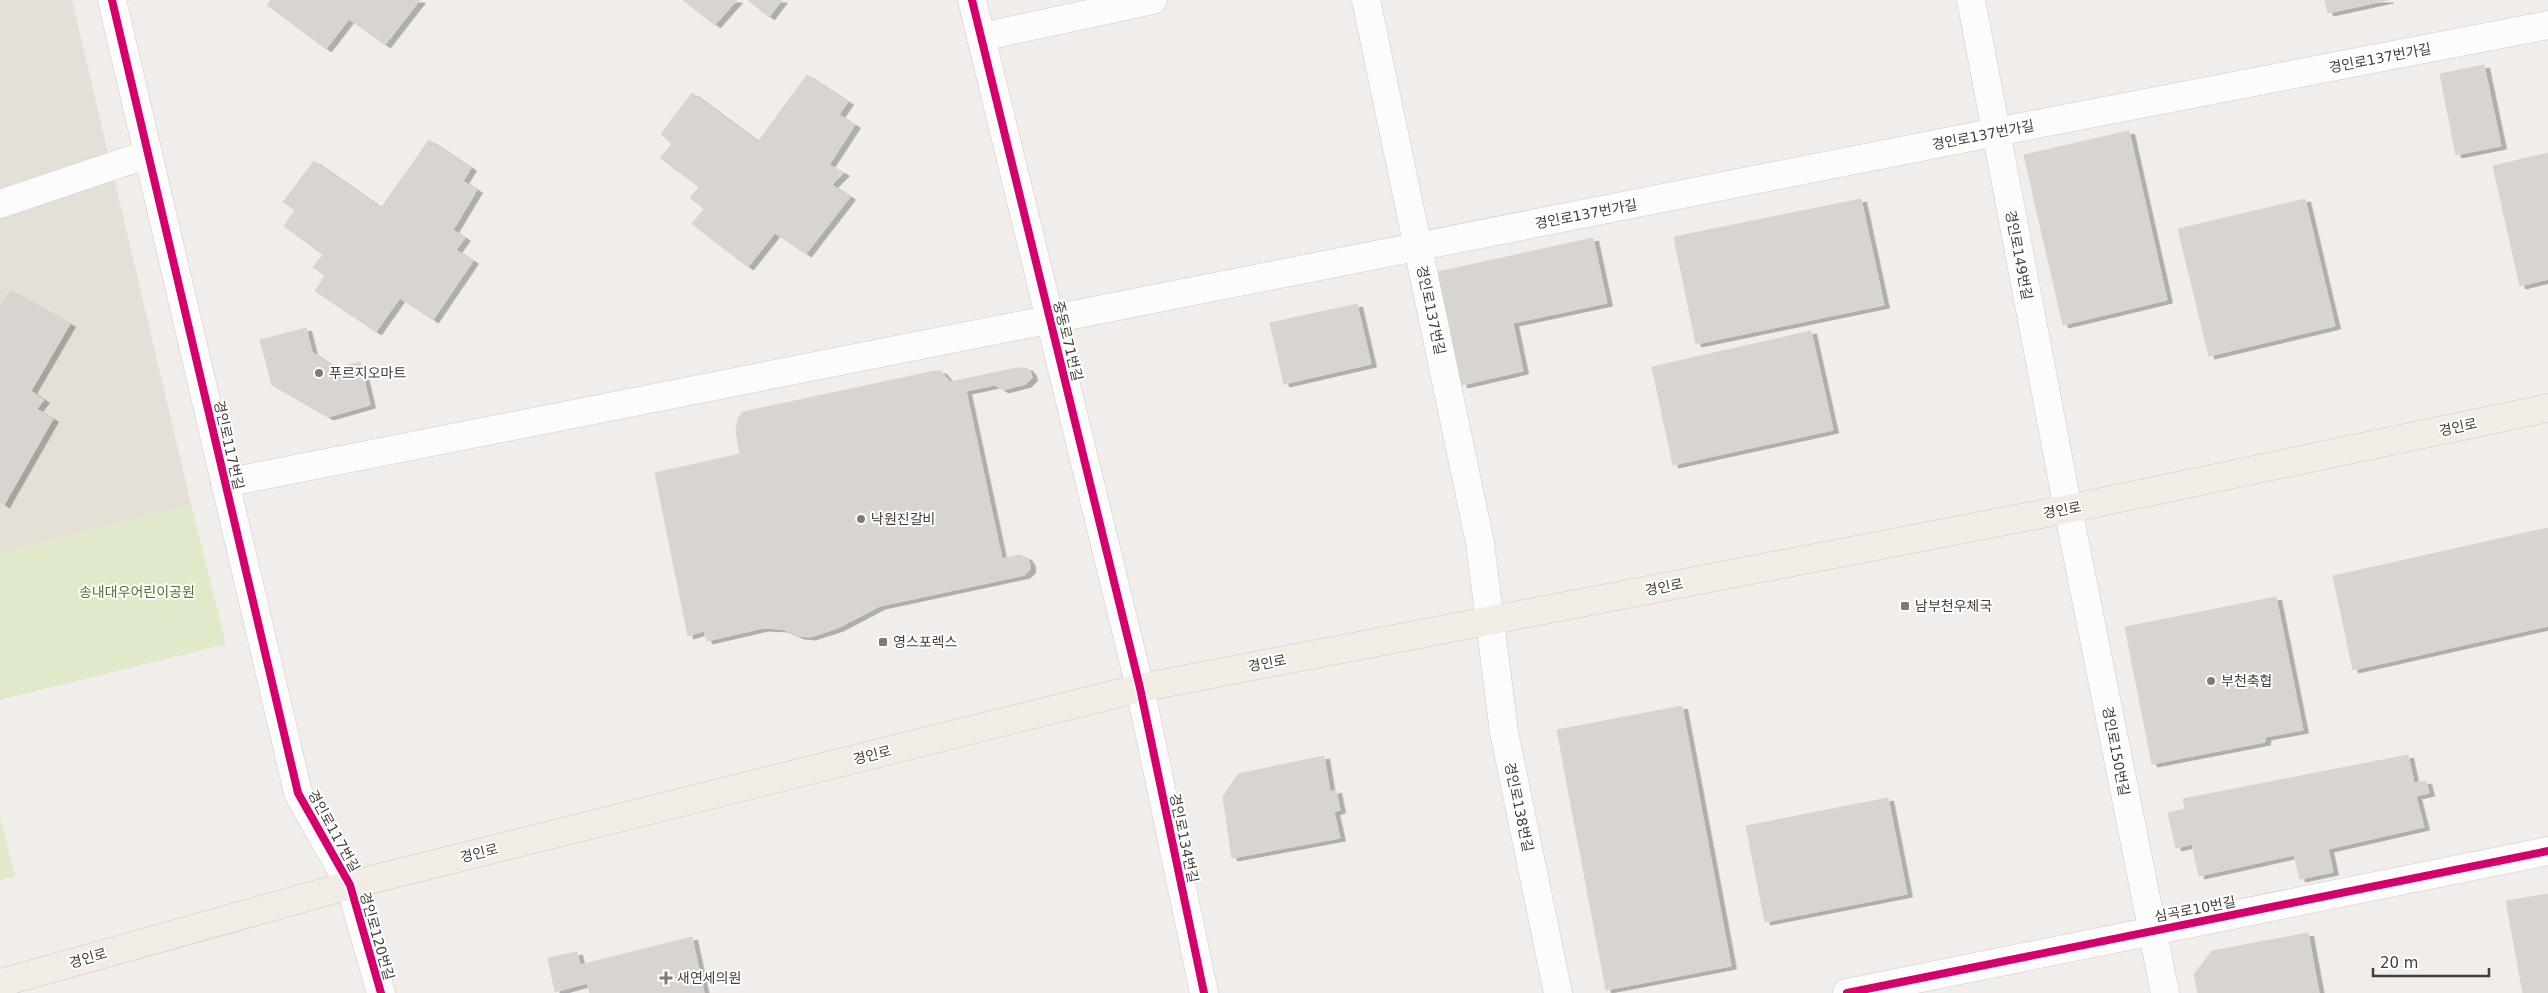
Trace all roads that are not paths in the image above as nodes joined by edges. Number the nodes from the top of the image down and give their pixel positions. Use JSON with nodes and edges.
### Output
{"nodes":[{"id":1,"x":112,"y":0,"type":"edge"},
{"id":2,"x":972,"y":0,"type":"edge"},
{"id":3,"x":1153,"y":0,"type":"edge"},
{"id":4,"x":1366,"y":0,"type":"edge"},
{"id":5,"x":1971,"y":0,"type":"edge"},
{"id":6,"x":2548,"y":25,"type":"edge"},
{"id":7,"x":980,"y":37,"type":"junction"},
{"id":8,"x":1996,"y":132,"type":"junction"},
{"id":9,"x":148,"y":154,"type":"junction"},
{"id":10,"x":0,"y":204,"type":"edge"},
{"id":11,"x":1418,"y":248,"type":"junction"},
{"id":12,"x":1050,"y":320,"type":"junction"},
{"id":13,"x":2548,"y":408,"type":"edge"},
{"id":14,"x":225,"y":483,"type":"junction"},
{"id":15,"x":2068,"y":510,"type":"junction"},
{"id":16,"x":1488,"y":620,"type":"junction"},
{"id":17,"x":1140,"y":688,"type":"junction"},
{"id":18,"x":2548,"y":851,"type":"edge"},
{"id":19,"x":350,"y":885,"type":"junction"},
{"id":20,"x":2152,"y":930,"type":"junction"},
{"id":21,"x":0,"y":983,"type":"edge"},
{"id":22,"x":381,"y":993,"type":"edge"},
{"id":23,"x":1204,"y":993,"type":"edge"},
{"id":24,"x":1558,"y":993,"type":"edge"},
{"id":25,"x":1847,"y":993,"type":"edge"},
{"id":26,"x":2165,"y":993,"type":"edge"}],
"edges":[{"from":1,"to":9,"type":"street","name":"경인로117번길"},
{"from":2,"to":7,"type":"street","name":"중동로71번길"},
{"from":3,"to":7,"type":"street"},
{"from":4,"to":11,"type":"street","name":"경인로137번길"},
{"from":5,"to":8,"type":"street","name":"경인로149번길"},
{"from":6,"to":8,"type":"street","name":"경인로137번가길"},
{"from":7,"to":12,"type":"street","name":"중동로71번길"},
{"from":8,"to":11,"type":"street","name":"경인로137번가길"},
{"from":8,"to":15,"type":"street","name":"경인로149번길"},
{"from":9,"to":10,"type":"street"},
{"from":9,"to":14,"type":"street","name":"경인로117번길"},
{"from":11,"to":12,"type":"street","name":"경인로137번가길"},
{"from":11,"to":16,"type":"street","name":"경인로137번길"},
{"from":12,"to":14,"type":"street","name":"경인로137번가길"},
{"from":12,"to":17,"type":"street","name":"중동로71번길"},
{"from":13,"to":15,"type":"main road","name":"경인로"},
{"from":14,"to":19,"type":"street","name":"경인로117번길"},
{"from":15,"to":16,"type":"main road","name":"경인로"},
{"from":15,"to":20,"type":"street","name":"경인로150번길"},
{"from":16,"to":17,"type":"main road","name":"경인로"},
{"from":16,"to":24,"type":"street","name":"경인로138번길"},
{"from":17,"to":19,"type":"main road","name":"경인로"},
{"from":17,"to":23,"type":"street","name":"경인로134번길"},
{"from":18,"to":20,"type":"street","name":"심곡로10번길"},
{"from":19,"to":21,"type":"main road","name":"경인로"},
{"from":19,"to":22,"type":"street","name":"경인로120번길"},
{"from":20,"to":25,"type":"street","name":"심곡로10번길"},
{"from":20,"to":26,"type":"street","name":"경인로150번길"}]}
